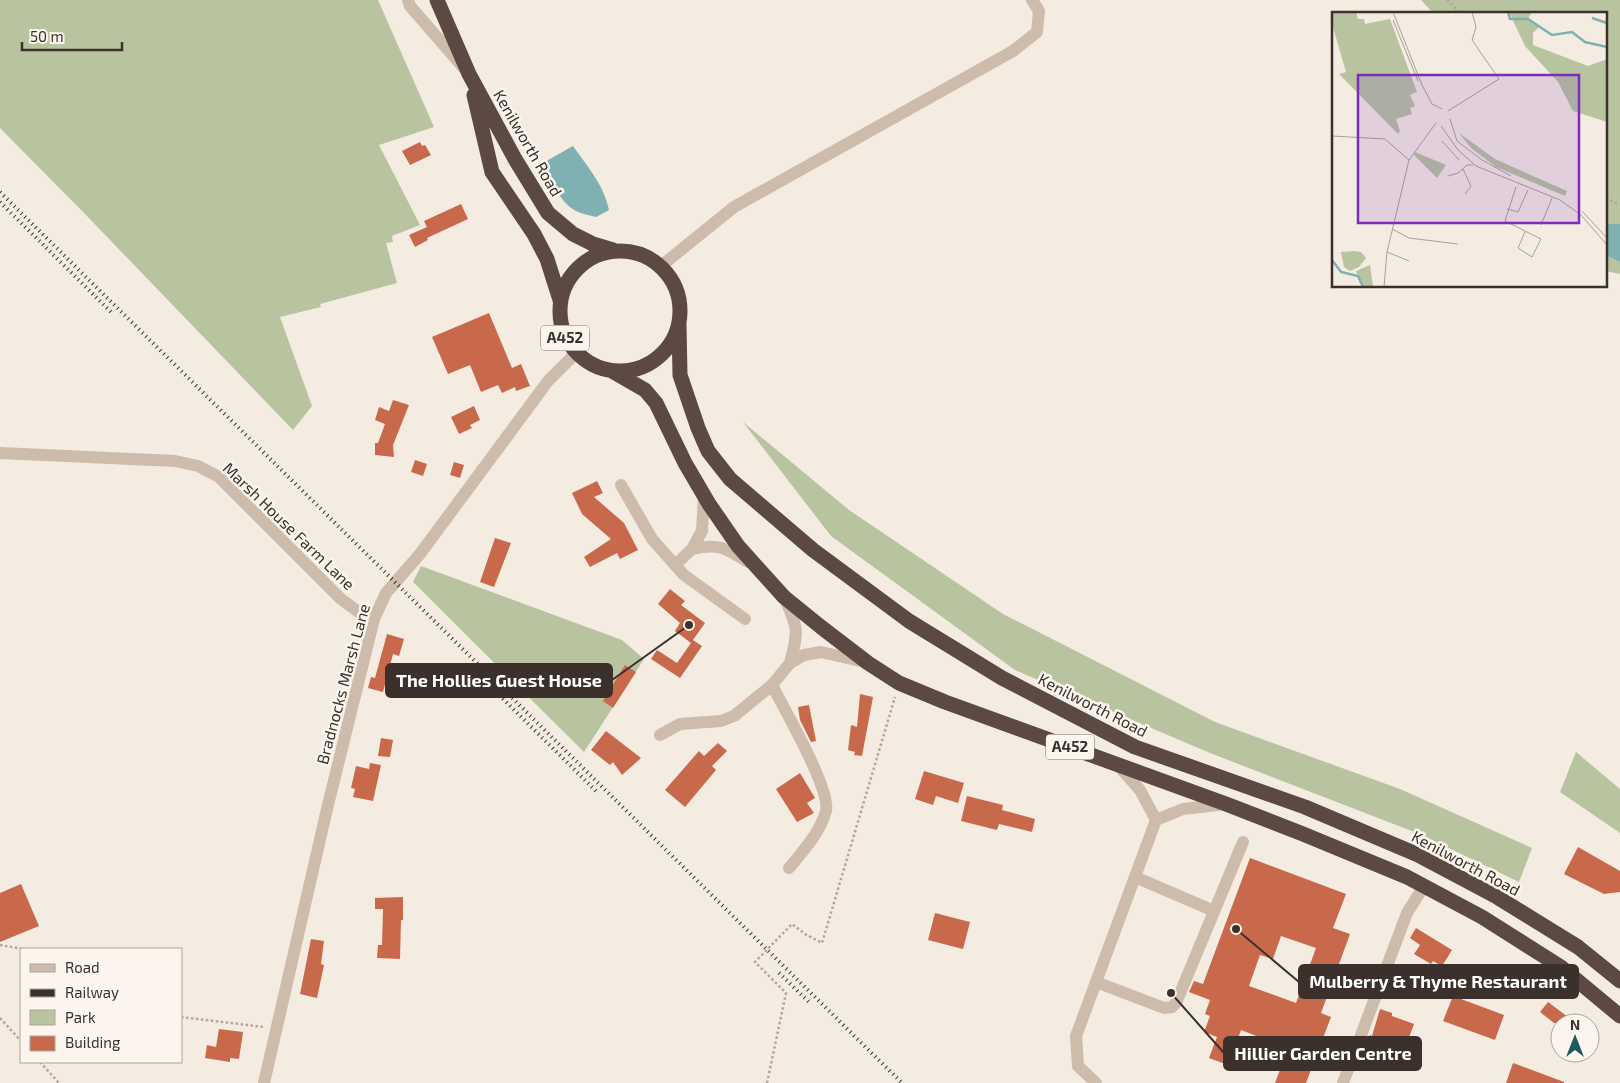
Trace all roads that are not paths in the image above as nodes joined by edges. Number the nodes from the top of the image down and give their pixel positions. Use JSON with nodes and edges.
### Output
{"nodes":[{"id":1,"x":408,"y":0,"type":"edge"},
{"id":2,"x":437,"y":0,"type":"edge"},
{"id":3,"x":1032,"y":0,"type":"edge"},
{"id":4,"x":469,"y":74,"type":"junction"},
{"id":5,"x":614,"y":250,"type":"junction"},
{"id":6,"x":661,"y":266,"type":"junction"},
{"id":7,"x":560,"y":300,"type":"junction"},
{"id":8,"x":679,"y":325,"type":"junction"},
{"id":9,"x":576,"y":353,"type":"junction"},
{"id":10,"x":612,"y":371,"type":"junction"},
{"id":11,"x":0,"y":453,"type":"edge"},
{"id":12,"x":621,"y":485,"type":"dead end"},
{"id":13,"x":704,"y":496,"type":"junction"},
{"id":14,"x":692,"y":549,"type":"junction"},
{"id":15,"x":675,"y":565,"type":"junction"},
{"id":16,"x":757,"y":568,"type":"junction"},
{"id":17,"x":784,"y":597,"type":"junction"},
{"id":18,"x":745,"y":618,"type":"dead end"},
{"id":19,"x":374,"y":619,"type":"junction"},
{"id":20,"x":790,"y":663,"type":"junction"},
{"id":21,"x":868,"y":663,"type":"junction"},
{"id":22,"x":772,"y":685,"type":"junction"},
{"id":23,"x":660,"y":735,"type":"dead end"},
{"id":24,"x":1116,"y":763,"type":"junction"},
{"id":25,"x":1226,"y":804,"type":"junction"},
{"id":26,"x":1156,"y":820,"type":"junction"},
{"id":27,"x":1243,"y":842,"type":"dead end"},
{"id":28,"x":789,"y":868,"type":"dead end"},
{"id":29,"x":1135,"y":877,"type":"junction"},
{"id":30,"x":1424,"y":886,"type":"junction"},
{"id":31,"x":1214,"y":911,"type":"junction"},
{"id":32,"x":1620,"y":981,"type":"edge"},
{"id":33,"x":1096,"y":982,"type":"junction"},
{"id":34,"x":1620,"y":1016,"type":"edge"},
{"id":35,"x":264,"y":1083,"type":"edge"},
{"id":36,"x":1096,"y":1083,"type":"edge"},
{"id":37,"x":1343,"y":1083,"type":"edge"}],
"edges":[{"from":1,"to":4,"type":"street","name":"Kenilworth Road","number":"A452"},
{"from":2,"to":4,"type":"highway","name":"Kenilworth Road","number":"A452"},
{"from":3,"to":6,"type":"street"},
{"from":4,"to":5,"type":"highway","name":"Kenilworth Road","number":"A452"},
{"from":4,"to":7,"type":"highway","name":"Kenilworth Road","number":"A452"},
{"from":5,"to":6,"type":"highway","number":"A452"},
{"from":5,"to":7,"type":"highway","number":"A452"},
{"from":6,"to":8,"type":"highway","number":"A452"},
{"from":7,"to":9,"type":"highway","number":"A452"},
{"from":8,"to":10,"type":"highway","number":"A452"},
{"from":8,"to":32,"type":"highway","name":"Kenilworth Road","number":"A452"},
{"from":9,"to":10,"type":"highway","number":"A452"},
{"from":9,"to":19,"type":"street","name":"Bradnocks Marsh Lane"},
{"from":10,"to":13,"type":"highway","number":"A452"},
{"from":11,"to":19,"type":"street","name":"Marsh House Farm Lane"},
{"from":12,"to":15,"type":"street"},
{"from":13,"to":14,"type":"street"},
{"from":13,"to":16,"type":"highway","number":"A452"},
{"from":14,"to":15,"type":"street"},
{"from":14,"to":16,"type":"street"},
{"from":15,"to":18,"type":"street"},
{"from":16,"to":17,"type":"highway","number":"A452"},
{"from":17,"to":20,"type":"street"},
{"from":17,"to":21,"type":"highway","number":"A452"},
{"from":19,"to":35,"type":"street","name":"Bradnocks Marsh Lane"},
{"from":20,"to":21,"type":"street"},
{"from":20,"to":22,"type":"street"},
{"from":21,"to":24,"type":"highway","number":"A452"},
{"from":22,"to":23,"type":"street"},
{"from":22,"to":28,"type":"street"},
{"from":24,"to":25,"type":"highway","number":"A452"},
{"from":24,"to":26,"type":"street"},
{"from":25,"to":26,"type":"street"},
{"from":25,"to":30,"type":"highway","number":"A452"},
{"from":26,"to":29,"type":"street"},
{"from":27,"to":31,"type":"street"},
{"from":29,"to":31,"type":"street"},
{"from":29,"to":33,"type":"street"},
{"from":30,"to":34,"type":"highway","number":"A452"},
{"from":30,"to":37,"type":"street"},
{"from":31,"to":33,"type":"street"},
{"from":33,"to":36,"type":"street"}]}
